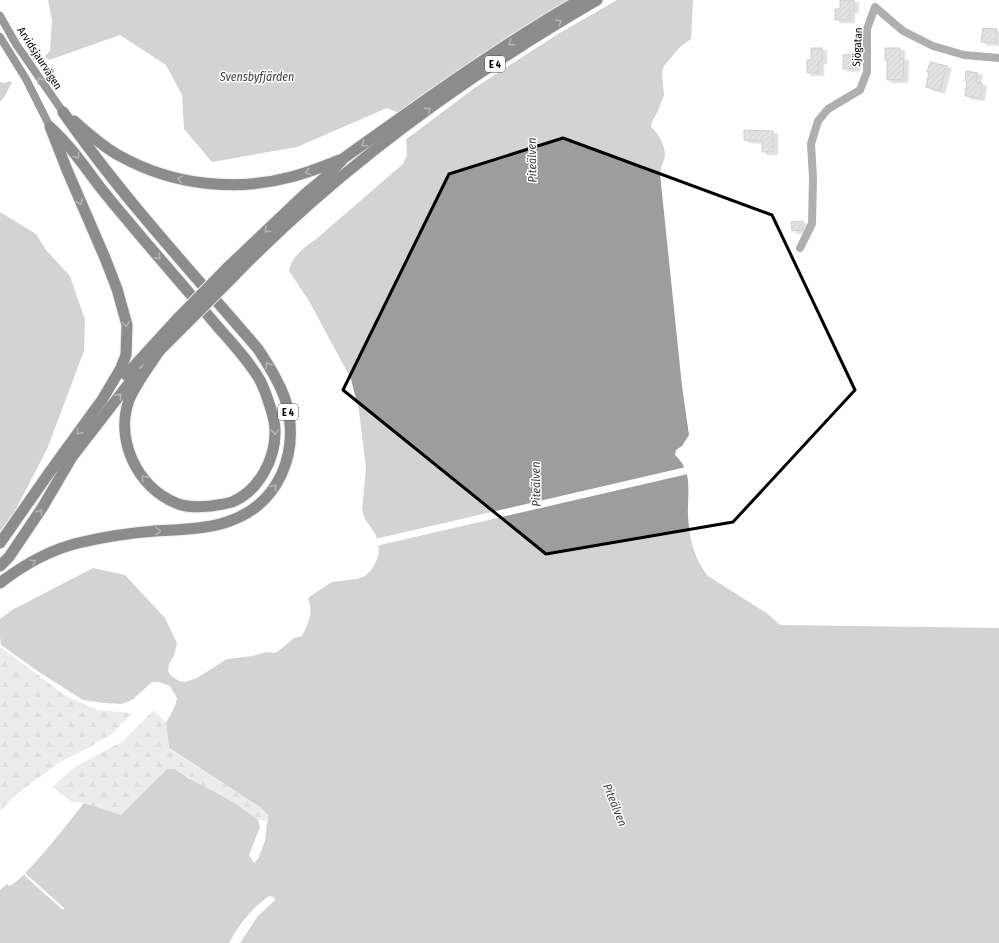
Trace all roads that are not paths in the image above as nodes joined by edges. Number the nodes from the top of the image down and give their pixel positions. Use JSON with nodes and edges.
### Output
{"nodes":[{"id":1,"x":580,"y":0,"type":"edge"},
{"id":2,"x":597,"y":0,"type":"edge"},
{"id":3,"x":874,"y":4,"type":"edge"},
{"id":4,"x":0,"y":16,"type":"edge"},
{"id":5,"x":0,"y":37,"type":"edge"},
{"id":6,"x":999,"y":58,"type":"edge"},
{"id":7,"x":62,"y":112,"type":"junction"},
{"id":8,"x":50,"y":127,"type":"junction"},
{"id":9,"x":344,"y":158,"type":"junction"},
{"id":10,"x":800,"y":248,"type":"dead end"},
{"id":11,"x":231,"y":271,"type":"junction"},
{"id":12,"x":183,"y":320,"type":"junction"},
{"id":13,"x":159,"y":352,"type":"junction"},
{"id":14,"x":102,"y":400,"type":"junction"},
{"id":15,"x":0,"y":544,"type":"edge"},
{"id":16,"x":0,"y":566,"type":"edge"},
{"id":17,"x":0,"y":583,"type":"edge"}],
"edges":[{"from":1,"to":9,"type":"highway","number":"E 4","one_way":true},
{"from":11,"to":2,"type":"highway","number":"E 4","one_way":true},
{"from":3,"to":6,"type":"street","name":"Sjögatan"},
{"from":3,"to":10,"type":"street","name":"Sjögatan"},
{"from":7,"to":4,"type":"main road","name":"Arvidsjaurvägen","one_way":true},
{"from":5,"to":8,"type":"main road","name":"Arvidsjaurvägen"},
{"from":9,"to":7,"type":"highway","number":"E 4","one_way":true},
{"from":17,"to":7,"type":"highway","number":"E 4","one_way":true},
{"from":8,"to":13,"type":"highway","number":"E 4","one_way":true},
{"from":8,"to":14,"type":"highway","number":"E 4","one_way":true},
{"from":9,"to":11,"type":"highway","number":"E 4","one_way":true},
{"from":11,"to":12,"type":"highway","number":"E 4","bridge":true},
{"from":12,"to":13,"type":"highway","number":"E 4"},
{"from":12,"to":14,"type":"highway","number":"E 4"},
{"from":16,"to":13,"type":"highway","number":"E 4","one_way":true},
{"from":14,"to":15,"type":"highway","number":"E 4","one_way":true}]}
